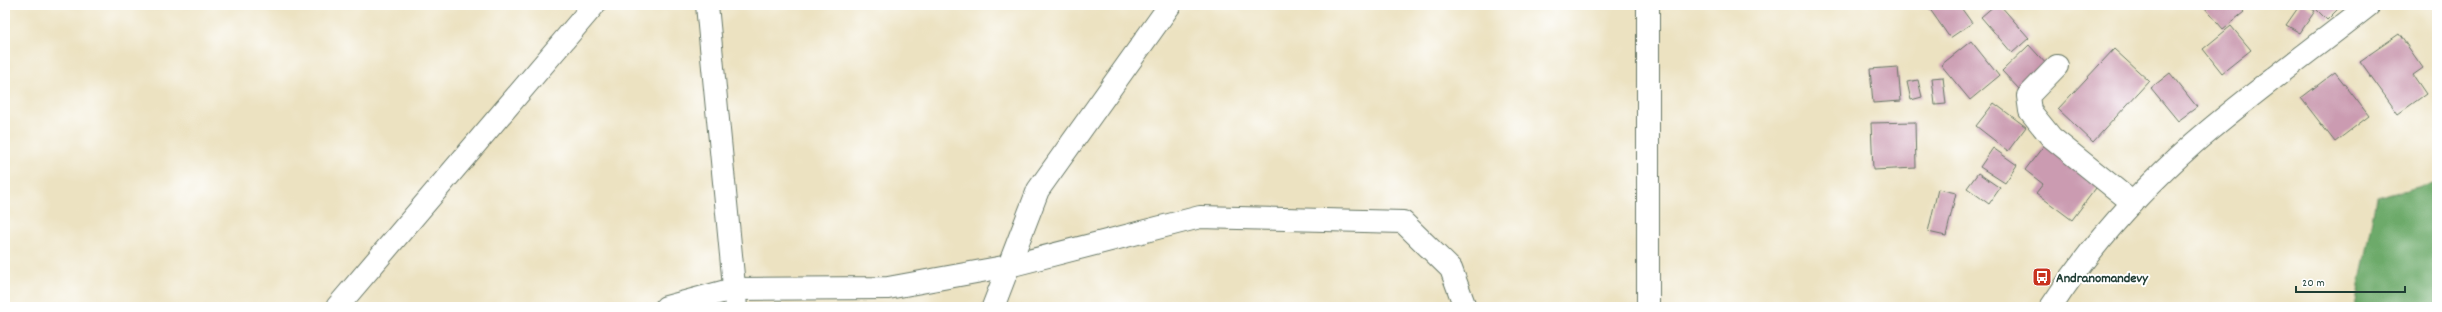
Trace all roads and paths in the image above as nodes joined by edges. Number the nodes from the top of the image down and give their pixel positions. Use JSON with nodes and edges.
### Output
{"nodes":[{"id":1,"x":594,"y":5,"type":"edge"},
{"id":2,"x":707,"y":5,"type":"edge"},
{"id":3,"x":1170,"y":5,"type":"edge"},
{"id":4,"x":1648,"y":5,"type":"edge"},
{"id":5,"x":2370,"y":5,"type":"edge"},
{"id":6,"x":2057,"y":66,"type":"dead end"},
{"id":7,"x":2133,"y":203,"type":"junction"},
{"id":8,"x":1009,"y":266,"type":"junction"},
{"id":9,"x":734,"y":298,"type":"edge"},
{"id":10,"x":337,"y":307,"type":"edge"},
{"id":11,"x":666,"y":307,"type":"edge"},
{"id":12,"x":993,"y":307,"type":"edge"},
{"id":13,"x":1465,"y":307,"type":"edge"},
{"id":14,"x":1648,"y":307,"type":"edge"},
{"id":15,"x":2052,"y":307,"type":"edge"}],
"edges":[{"from":1,"to":10,"type":"street"},
{"from":2,"to":9,"type":"street"},
{"from":3,"to":8,"type":"street"},
{"from":4,"to":14,"type":"street"},
{"from":5,"to":7,"type":"street"},
{"from":6,"to":7,"type":"street"},
{"from":7,"to":15,"type":"street"},
{"from":8,"to":9,"type":"street"},
{"from":8,"to":12,"type":"street"},
{"from":8,"to":13,"type":"street"},
{"from":9,"to":11,"type":"street"}]}
